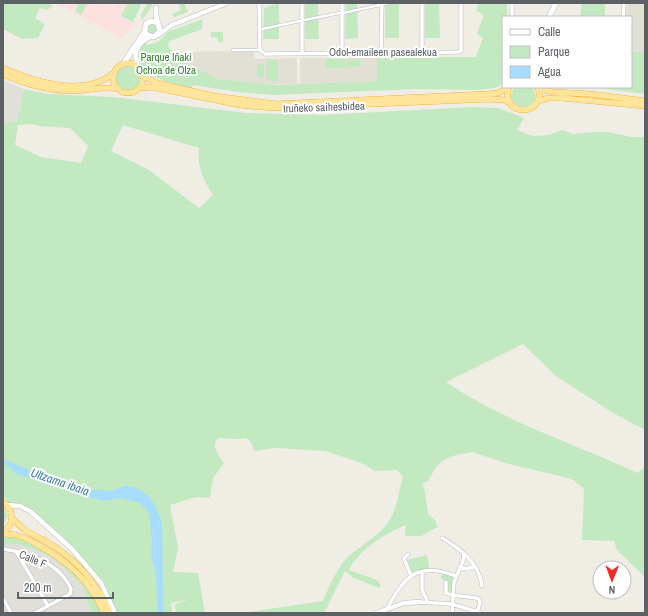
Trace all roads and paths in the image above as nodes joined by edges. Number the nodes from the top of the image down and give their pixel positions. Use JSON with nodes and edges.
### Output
{"nodes":[{"id":1,"x":160,"y":3,"type":"edge"},
{"id":2,"x":227,"y":3,"type":"edge"},
{"id":3,"x":265,"y":3,"type":"edge"},
{"id":4,"x":302,"y":3,"type":"edge"},
{"id":5,"x":342,"y":3,"type":"edge"},
{"id":6,"x":390,"y":3,"type":"edge"},
{"id":7,"x":422,"y":3,"type":"edge"},
{"id":8,"x":461,"y":3,"type":"edge"},
{"id":9,"x":512,"y":3,"type":"edge"},
{"id":10,"x":556,"y":3,"type":"edge"},
{"id":11,"x":624,"y":3,"type":"edge"},
{"id":12,"x":259,"y":4,"type":"edge"},
{"id":13,"x":382,"y":4,"type":"edge"},
{"id":14,"x":156,"y":8,"type":"junction"},
{"id":15,"x":512,"y":16,"type":"edge"},
{"id":16,"x":550,"y":16,"type":"edge"},
{"id":17,"x":622,"y":16,"type":"edge"},
{"id":18,"x":149,"y":21,"type":"junction"},
{"id":19,"x":158,"y":23,"type":"junction"},
{"id":20,"x":172,"y":25,"type":"junction"},
{"id":21,"x":262,"y":29,"type":"dead end"},
{"id":22,"x":144,"y":31,"type":"junction"},
{"id":23,"x":158,"y":35,"type":"junction"},
{"id":24,"x":149,"y":37,"type":"junction"},
{"id":25,"x":233,"y":50,"type":"dead end"},
{"id":26,"x":260,"y":50,"type":"junction"},
{"id":27,"x":342,"y":52,"type":"junction"},
{"id":28,"x":382,"y":52,"type":"junction"},
{"id":29,"x":422,"y":52,"type":"junction"},
{"id":30,"x":302,"y":53,"type":"junction"},
{"id":31,"x":122,"y":64,"type":"junction"},
{"id":32,"x":138,"y":67,"type":"junction"},
{"id":33,"x":3,"y":68,"type":"edge"},
{"id":34,"x":115,"y":72,"type":"junction"},
{"id":35,"x":3,"y":74,"type":"edge"},
{"id":36,"x":143,"y":75,"type":"junction"},
{"id":37,"x":140,"y":88,"type":"junction"},
{"id":38,"x":506,"y":88,"type":"edge"},
{"id":39,"x":508,"y":88,"type":"edge"},
{"id":40,"x":538,"y":88,"type":"edge"},
{"id":41,"x":118,"y":89,"type":"junction"},
{"id":42,"x":538,"y":101,"type":"junction"},
{"id":43,"x":645,"y":101,"type":"edge"},
{"id":44,"x":510,"y":104,"type":"junction"},
{"id":45,"x":645,"y":106,"type":"edge"},
{"id":46,"x":5,"y":504,"type":"edge"},
{"id":47,"x":20,"y":506,"type":"junction"},
{"id":48,"x":11,"y":512,"type":"junction"},
{"id":49,"x":12,"y":518,"type":"junction"},
{"id":50,"x":3,"y":533,"type":"edge"},
{"id":51,"x":442,"y":538,"type":"dead end"},
{"id":52,"x":3,"y":549,"type":"edge"},
{"id":53,"x":16,"y":551,"type":"junction"},
{"id":54,"x":408,"y":554,"type":"dead end"},
{"id":55,"x":464,"y":554,"type":"junction"},
{"id":56,"x":475,"y":566,"type":"junction"},
{"id":57,"x":460,"y":567,"type":"junction"},
{"id":58,"x":422,"y":572,"type":"junction"},
{"id":59,"x":411,"y":576,"type":"junction"},
{"id":60,"x":456,"y":576,"type":"junction"},
{"id":61,"x":446,"y":582,"type":"dead end"},
{"id":62,"x":482,"y":586,"type":"dead end"},
{"id":63,"x":452,"y":596,"type":"junction"},
{"id":64,"x":3,"y":598,"type":"edge"},
{"id":65,"x":420,"y":602,"type":"joint"},
{"id":66,"x":428,"y":602,"type":"junction"},
{"id":67,"x":452,"y":604,"type":"junction"},
{"id":68,"x":48,"y":606,"type":"junction"},
{"id":69,"x":387,"y":609,"type":"junction"},
{"id":70,"x":479,"y":612,"type":"edge"},
{"id":71,"x":11,"y":613,"type":"edge"},
{"id":72,"x":36,"y":613,"type":"edge"},
{"id":73,"x":104,"y":613,"type":"edge"},
{"id":74,"x":110,"y":613,"type":"edge"},
{"id":75,"x":115,"y":613,"type":"edge"},
{"id":76,"x":376,"y":613,"type":"edge"},
{"id":77,"x":452,"y":613,"type":"edge"}],
"edges":[{"from":1,"to":14,"type":"main road"},
{"from":2,"to":20,"type":"street"},
{"from":3,"to":12,"type":"street"},
{"from":4,"to":30,"type":"street"},
{"from":5,"to":27,"type":"street"},
{"from":6,"to":13,"type":"street"},
{"from":7,"to":29,"type":"street"},
{"from":8,"to":29,"type":"street","name":"Odol-emaileen pasealekua"},
{"from":9,"to":15,"type":"street"},
{"from":10,"to":16,"type":"main road"},
{"from":11,"to":17,"type":"street"},
{"from":12,"to":26,"type":"street"},
{"from":13,"to":21,"type":"street"},
{"from":13,"to":28,"type":"street"},
{"from":14,"to":18,"type":"main road"},
{"from":14,"to":19,"type":"main road"},
{"from":18,"to":19,"type":"main road"},
{"from":18,"to":22,"type":"main road"},
{"from":19,"to":20,"type":"street"},
{"from":19,"to":23,"type":"main road"},
{"from":20,"to":23,"type":"street"},
{"from":22,"to":24,"type":"main road"},
{"from":22,"to":31,"type":"main road"},
{"from":23,"to":24,"type":"main road"},
{"from":24,"to":32,"type":"main road"},
{"from":25,"to":26,"type":"street","name":"Odol-emaileen pasealekua"},
{"from":26,"to":30,"type":"street","name":"Odol-emaileen pasealekua"},
{"from":27,"to":28,"type":"street","name":"Odol-emaileen pasealekua"},
{"from":27,"to":30,"type":"street","name":"Odol-emaileen pasealekua"},
{"from":28,"to":29,"type":"street","name":"Odol-emaileen pasealekua"},
{"from":31,"to":32,"type":"highway"},
{"from":31,"to":34,"type":"highway"},
{"from":32,"to":36,"type":"highway"},
{"from":33,"to":34,"type":"highway"},
{"from":34,"to":41,"type":"highway"},
{"from":35,"to":41,"type":"highway"},
{"from":36,"to":37,"type":"highway"},
{"from":36,"to":38,"type":"highway","name":"Iruñeko saihesbidea"},
{"from":37,"to":41,"type":"highway"},
{"from":37,"to":44,"type":"highway","name":"Iruñeko saihesbidea"},
{"from":39,"to":44,"type":"highway"},
{"from":40,"to":42,"type":"highway"},
{"from":40,"to":43,"type":"highway"},
{"from":42,"to":44,"type":"highway","name":"Iruñeko saihesbidea"},
{"from":42,"to":45,"type":"highway"},
{"from":46,"to":47,"type":"street"},
{"from":46,"to":48,"type":"highway"},
{"from":47,"to":48,"type":"street"},
{"from":47,"to":75,"type":"street"},
{"from":48,"to":49,"type":"highway"},
{"from":49,"to":50,"type":"highway"},
{"from":49,"to":74,"type":"highway"},
{"from":50,"to":73,"type":"highway"},
{"from":51,"to":55,"type":"street"},
{"from":52,"to":53,"type":"street","name":"Calle F"},
{"from":53,"to":68,"type":"street"},
{"from":53,"to":68,"type":"street","name":"Calle F"},
{"from":54,"to":59,"type":"street"},
{"from":55,"to":56,"type":"street"},
{"from":55,"to":57,"type":"street"},
{"from":56,"to":57,"type":"street"},
{"from":56,"to":62,"type":"street"},
{"from":57,"to":60,"type":"street"},
{"from":58,"to":59,"type":"street"},
{"from":58,"to":60,"type":"street"},
{"from":58,"to":66,"type":"street"},
{"from":59,"to":69,"type":"street"},
{"from":60,"to":63,"type":"street"},
{"from":61,"to":63,"type":"street"},
{"from":63,"to":67,"type":"street"},
{"from":63,"to":70,"type":"street"},
{"from":64,"to":71,"type":"street"},
{"from":65,"to":66,"type":"street"},
{"from":65,"to":69,"type":"street"},
{"from":66,"to":67,"type":"street"},
{"from":67,"to":70,"type":"street"},
{"from":67,"to":77,"type":"street"},
{"from":68,"to":72,"type":"street"},
{"from":69,"to":76,"type":"street"}]}
